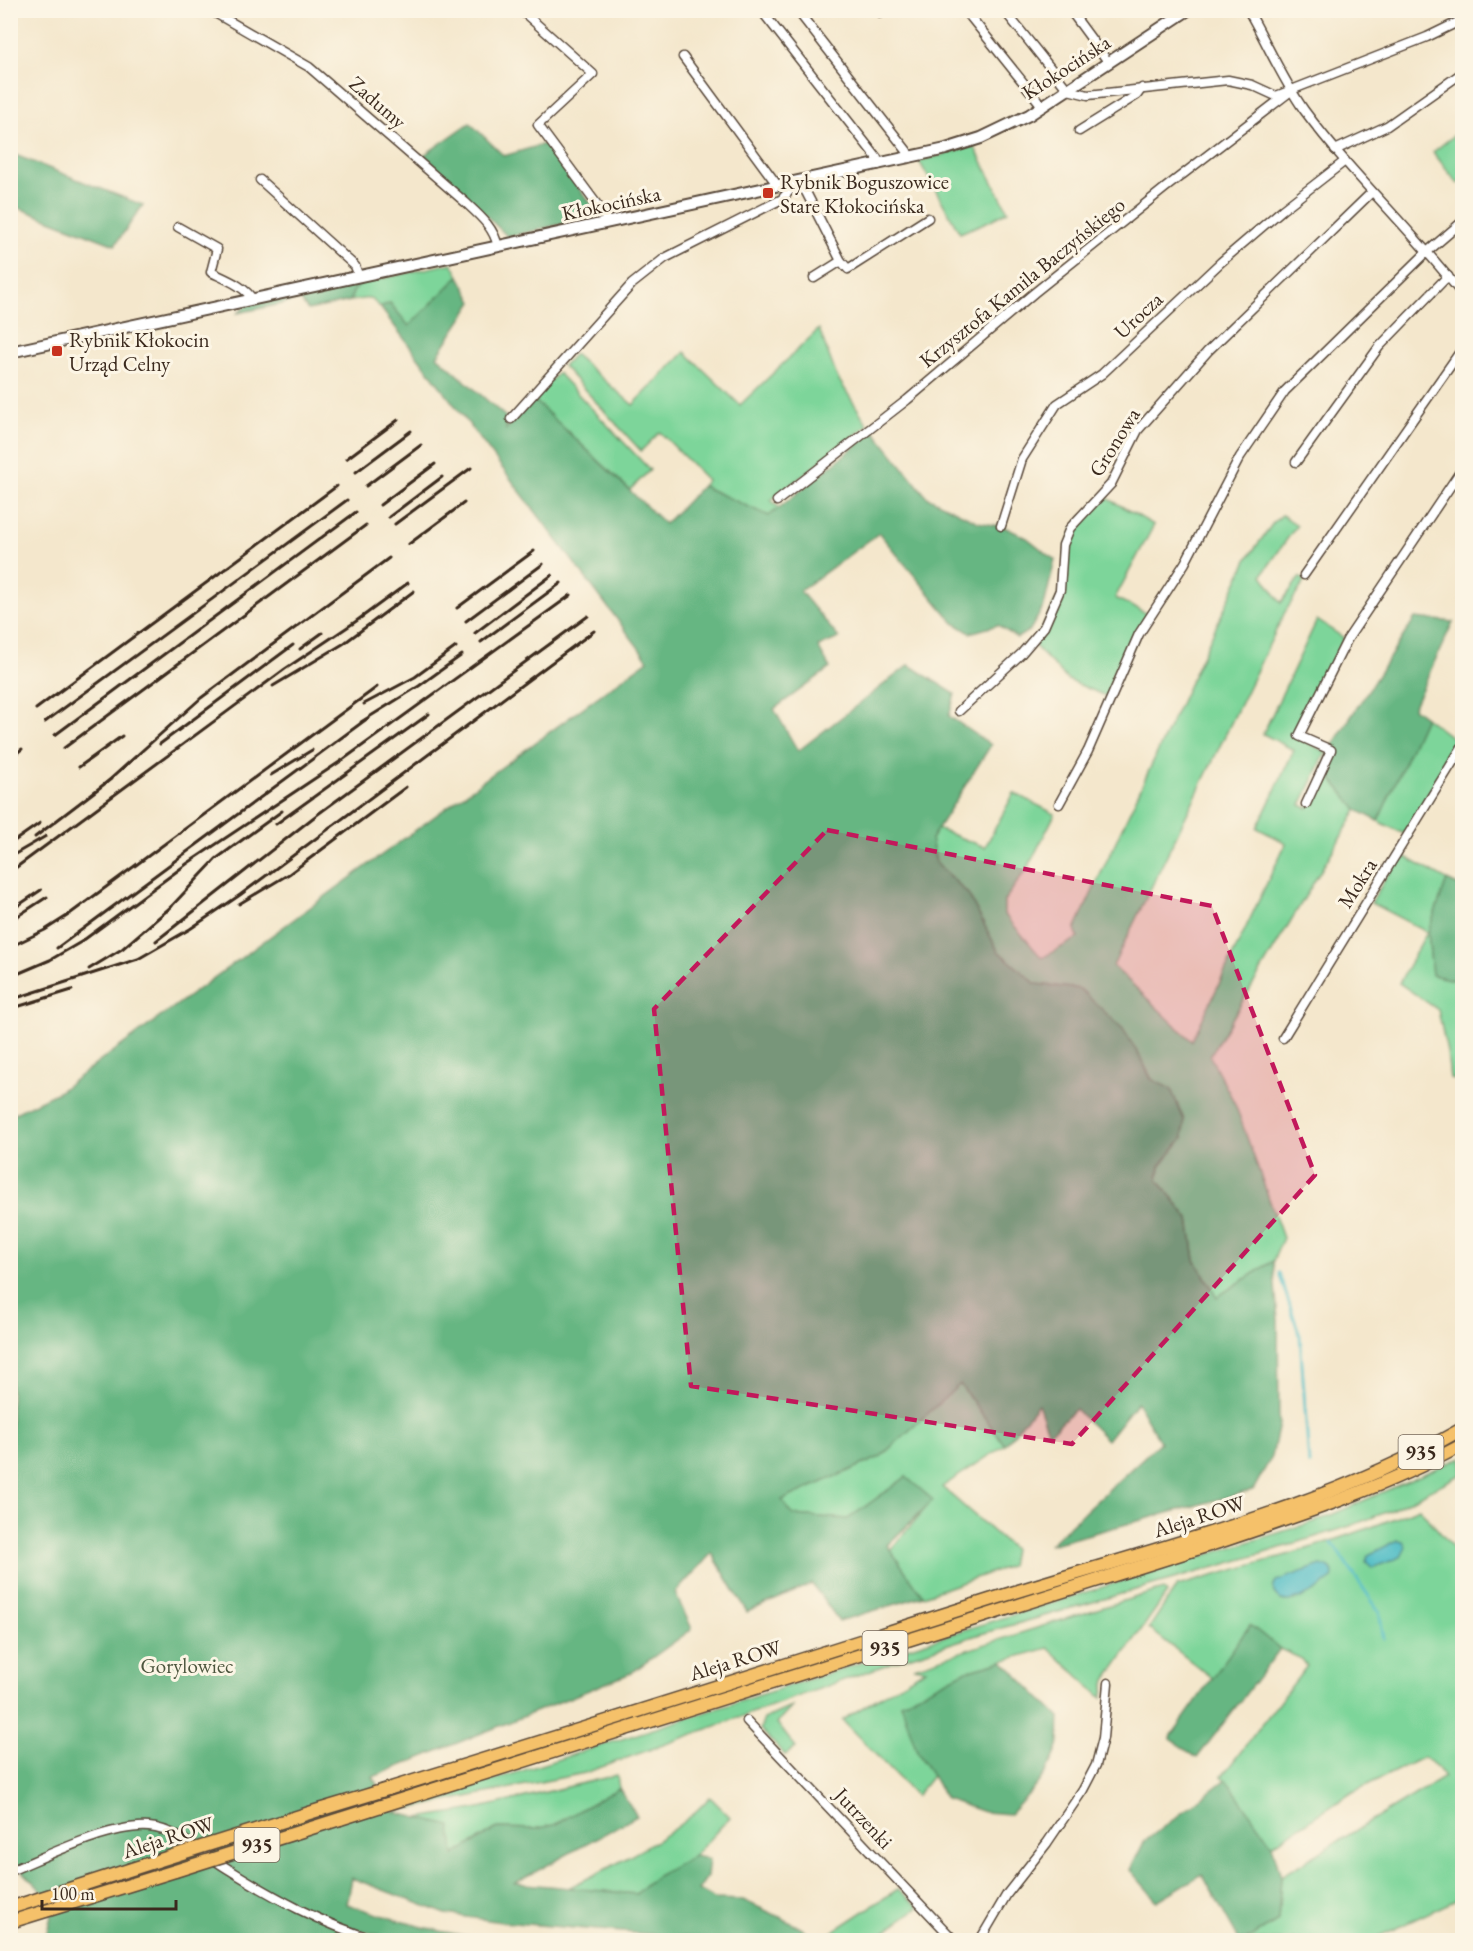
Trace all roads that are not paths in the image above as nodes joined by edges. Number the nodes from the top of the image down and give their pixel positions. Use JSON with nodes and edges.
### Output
{"nodes":[{"id":1,"x":210,"y":10,"type":"edge"},
{"id":2,"x":521,"y":10,"type":"edge"},
{"id":3,"x":760,"y":10,"type":"edge"},
{"id":4,"x":796,"y":10,"type":"edge"},
{"id":5,"x":965,"y":10,"type":"edge"},
{"id":6,"x":1004,"y":10,"type":"edge"},
{"id":7,"x":1070,"y":10,"type":"edge"},
{"id":8,"x":1188,"y":10,"type":"edge"},
{"id":9,"x":1248,"y":10,"type":"edge"},
{"id":10,"x":1456,"y":10,"type":"edge"},
{"id":11,"x":1462,"y":18,"type":"edge"},
{"id":12,"x":683,"y":57,"type":"dead end"},
{"id":13,"x":1109,"y":63,"type":"junction"},
{"id":14,"x":1462,"y":73,"type":"edge"},
{"id":15,"x":1142,"y":88,"type":"junction"},
{"id":16,"x":1068,"y":90,"type":"junction"},
{"id":17,"x":1291,"y":91,"type":"junction"},
{"id":18,"x":1042,"y":107,"type":"junction"},
{"id":19,"x":1079,"y":131,"type":"dead end"},
{"id":20,"x":1335,"y":150,"type":"junction"},
{"id":21,"x":910,"y":158,"type":"junction"},
{"id":22,"x":1345,"y":161,"type":"junction"},
{"id":23,"x":878,"y":165,"type":"junction"},
{"id":24,"x":260,"y":180,"type":"dead end"},
{"id":25,"x":797,"y":182,"type":"junction"},
{"id":26,"x":778,"y":186,"type":"junction"},
{"id":27,"x":1372,"y":192,"type":"junction"},
{"id":28,"x":928,"y":218,"type":"dead end"},
{"id":29,"x":1462,"y":222,"type":"edge"},
{"id":30,"x":607,"y":223,"type":"junction"},
{"id":31,"x":178,"y":227,"type":"dead end"},
{"id":32,"x":498,"y":247,"type":"junction"},
{"id":33,"x":1427,"y":252,"type":"junction"},
{"id":34,"x":841,"y":261,"type":"junction"},
{"id":35,"x":1448,"y":276,"type":"junction"},
{"id":36,"x":359,"y":277,"type":"junction"},
{"id":37,"x":814,"y":278,"type":"dead end"},
{"id":38,"x":1462,"y":294,"type":"edge"},
{"id":39,"x":253,"y":300,"type":"junction"},
{"id":40,"x":1462,"y":350,"type":"edge"},
{"id":41,"x":10,"y":352,"type":"edge"},
{"id":42,"x":511,"y":419,"type":"dead end"},
{"id":43,"x":1296,"y":462,"type":"dead end"},
{"id":44,"x":1462,"y":469,"type":"edge"},
{"id":45,"x":777,"y":501,"type":"dead end"},
{"id":46,"x":1001,"y":526,"type":"dead end"},
{"id":47,"x":1304,"y":575,"type":"dead end"},
{"id":48,"x":959,"y":711,"type":"dead end"},
{"id":49,"x":1462,"y":747,"type":"edge"},
{"id":50,"x":1059,"y":804,"type":"dead end"},
{"id":51,"x":1306,"y":804,"type":"dead end"},
{"id":52,"x":1283,"y":1038,"type":"dead end"},
{"id":53,"x":1462,"y":1429,"type":"edge"},
{"id":54,"x":1462,"y":1445,"type":"edge"},
{"id":55,"x":1108,"y":1683,"type":"dead end"},
{"id":56,"x":747,"y":1721,"type":"dead end"},
{"id":57,"x":10,"y":1871,"type":"edge"},
{"id":58,"x":10,"y":1908,"type":"edge"},
{"id":59,"x":10,"y":1922,"type":"edge"},
{"id":60,"x":376,"y":1941,"type":"edge"},
{"id":61,"x":954,"y":1941,"type":"edge"},
{"id":62,"x":980,"y":1941,"type":"edge"}],
"edges":[{"from":1,"to":32,"type":"street","name":"Zadumy"},
{"from":2,"to":30,"type":"street"},
{"from":3,"to":23,"type":"street"},
{"from":4,"to":21,"type":"street"},
{"from":5,"to":18,"type":"street"},
{"from":6,"to":16,"type":"street"},
{"from":7,"to":13,"type":"street"},
{"from":8,"to":13,"type":"street","name":"Kłokocińska"},
{"from":9,"to":17,"type":"street"},
{"from":10,"to":11,"type":"street"},
{"from":11,"to":17,"type":"street"},
{"from":12,"to":26,"type":"street"},
{"from":13,"to":16,"type":"street","name":"Kłokocińska"},
{"from":14,"to":20,"type":"street"},
{"from":15,"to":16,"type":"street"},
{"from":15,"to":17,"type":"street"},
{"from":15,"to":19,"type":"street"},
{"from":16,"to":18,"type":"street","name":"Kłokocińska"},
{"from":17,"to":20,"type":"street"},
{"from":17,"to":45,"type":"street","name":"Krzysztofa Kamila Baczyńskiego"},
{"from":18,"to":21,"type":"street","name":"Kłokocińska"},
{"from":20,"to":22,"type":"street"},
{"from":21,"to":23,"type":"street","name":"Kłokocińska"},
{"from":22,"to":27,"type":"street"},
{"from":22,"to":46,"type":"street","name":"Urocza"},
{"from":23,"to":25,"type":"street","name":"Kłokocińska"},
{"from":24,"to":36,"type":"street"},
{"from":25,"to":26,"type":"street","name":"Kłokocińska"},
{"from":25,"to":34,"type":"street"},
{"from":25,"to":42,"type":"street"},
{"from":26,"to":30,"type":"street","name":"Kłokocińska"},
{"from":27,"to":33,"type":"street"},
{"from":27,"to":48,"type":"street","name":"Gronowa"},
{"from":28,"to":34,"type":"street"},
{"from":29,"to":33,"type":"street"},
{"from":30,"to":32,"type":"street","name":"Kłokocińska"},
{"from":31,"to":39,"type":"street"},
{"from":32,"to":36,"type":"street","name":"Kłokocińska"},
{"from":33,"to":35,"type":"street"},
{"from":33,"to":50,"type":"street"},
{"from":34,"to":37,"type":"street"},
{"from":35,"to":38,"type":"street"},
{"from":35,"to":43,"type":"street"},
{"from":36,"to":39,"type":"street","name":"Kłokocińska"},
{"from":39,"to":41,"type":"street","name":"Kłokocińska"},
{"from":40,"to":47,"type":"street"},
{"from":44,"to":51,"type":"street"},
{"from":49,"to":52,"type":"street","name":"Mokra"},
{"from":53,"to":58,"type":"main road","name":"Aleja ROW","number":"935","bridge":true},
{"from":54,"to":59,"type":"main road","name":"Aleja ROW","number":"935","bridge":true},
{"from":55,"to":62,"type":"street"},
{"from":56,"to":61,"type":"street","name":"Jutrzenki"},
{"from":57,"to":60,"type":"street"}]}
